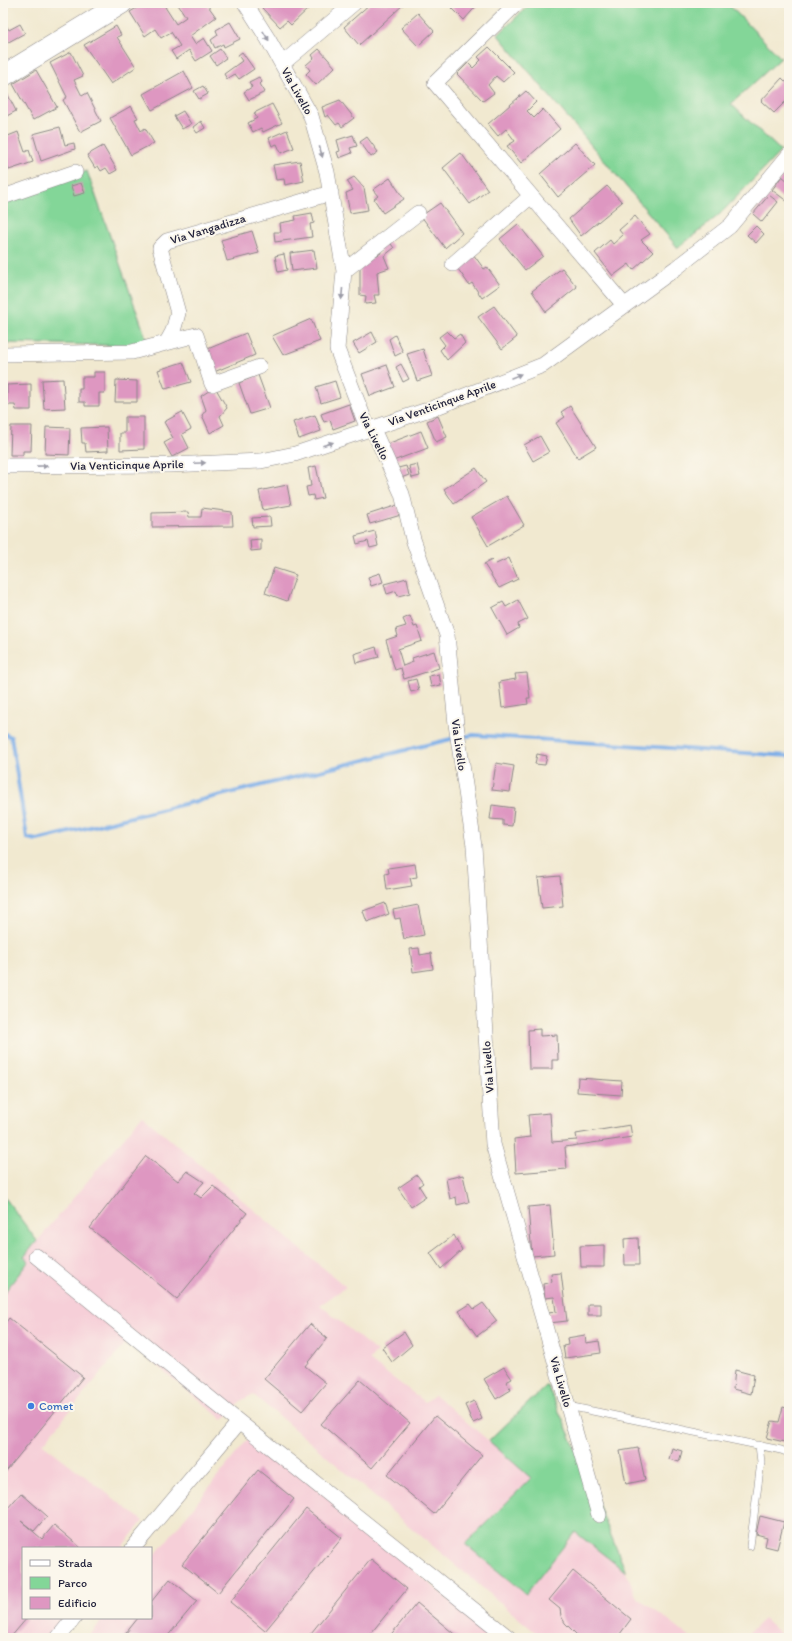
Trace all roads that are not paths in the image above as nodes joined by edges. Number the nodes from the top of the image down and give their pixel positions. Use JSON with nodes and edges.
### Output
{"nodes":[{"id":1,"x":245,"y":3,"type":"edge"},
{"id":2,"x":354,"y":3,"type":"edge"},
{"id":3,"x":517,"y":3,"type":"edge"},
{"id":4,"x":113,"y":5,"type":"edge"},
{"id":5,"x":282,"y":64,"type":"junction"},
{"id":6,"x":3,"y":76,"type":"edge"},
{"id":7,"x":789,"y":155,"type":"edge"},
{"id":8,"x":75,"y":172,"type":"dead end"},
{"id":9,"x":330,"y":193,"type":"junction"},
{"id":10,"x":531,"y":196,"type":"junction"},
{"id":11,"x":3,"y":197,"type":"edge"},
{"id":12,"x":418,"y":213,"type":"dead end"},
{"id":13,"x":453,"y":264,"type":"dead end"},
{"id":14,"x":344,"y":271,"type":"junction"},
{"id":15,"x":624,"y":305,"type":"junction"},
{"id":16,"x":166,"y":342,"type":"junction"},
{"id":17,"x":3,"y":354,"type":"edge"},
{"id":18,"x":259,"y":368,"type":"dead end"},
{"id":19,"x":372,"y":429,"type":"junction"},
{"id":20,"x":3,"y":466,"type":"edge"},
{"id":21,"x":36,"y":1256,"type":"dead end"},
{"id":22,"x":567,"y":1406,"type":"junction"},
{"id":23,"x":239,"y":1422,"type":"junction"},
{"id":24,"x":759,"y":1445,"type":"junction"},
{"id":25,"x":789,"y":1453,"type":"edge"},
{"id":26,"x":598,"y":1515,"type":"dead end"},
{"id":27,"x":750,"y":1546,"type":"dead end"},
{"id":28,"x":134,"y":1547,"type":"edge"},
{"id":29,"x":73,"y":1619,"type":"edge"},
{"id":30,"x":58,"y":1638,"type":"edge"},
{"id":31,"x":509,"y":1638,"type":"edge"}],
"edges":[{"from":1,"to":5,"type":"street","name":"Via Livello","one_way":true},
{"from":2,"to":5,"type":"street"},
{"from":3,"to":10,"type":"street"},
{"from":4,"to":6,"type":"street"},
{"from":5,"to":9,"type":"street","name":"Via Livello","one_way":true},
{"from":7,"to":15,"type":"street","name":"Via Venticinque Aprile"},
{"from":8,"to":11,"type":"street"},
{"from":9,"to":14,"type":"street","name":"Via Livello"},
{"from":9,"to":16,"type":"street","name":"Via Vangadizza"},
{"from":10,"to":13,"type":"street"},
{"from":10,"to":15,"type":"street"},
{"from":12,"to":14,"type":"street"},
{"from":14,"to":19,"type":"street","name":"Via Livello","one_way":true},
{"from":19,"to":15,"type":"street","name":"Via Venticinque Aprile","one_way":true},
{"from":16,"to":17,"type":"street"},
{"from":16,"to":18,"type":"street"},
{"from":20,"to":19,"type":"street","name":"Via Venticinque Aprile","one_way":true},
{"from":19,"to":22,"type":"street","name":"Via Livello"},
{"from":21,"to":23,"type":"street"},
{"from":22,"to":24,"type":"lane"},
{"from":22,"to":26,"type":"street","name":"Via Livello"},
{"from":23,"to":28,"type":"street"},
{"from":23,"to":31,"type":"street"},
{"from":24,"to":25,"type":"lane"},
{"from":24,"to":27,"type":"lane"},
{"from":29,"to":30,"type":"street"}]}
